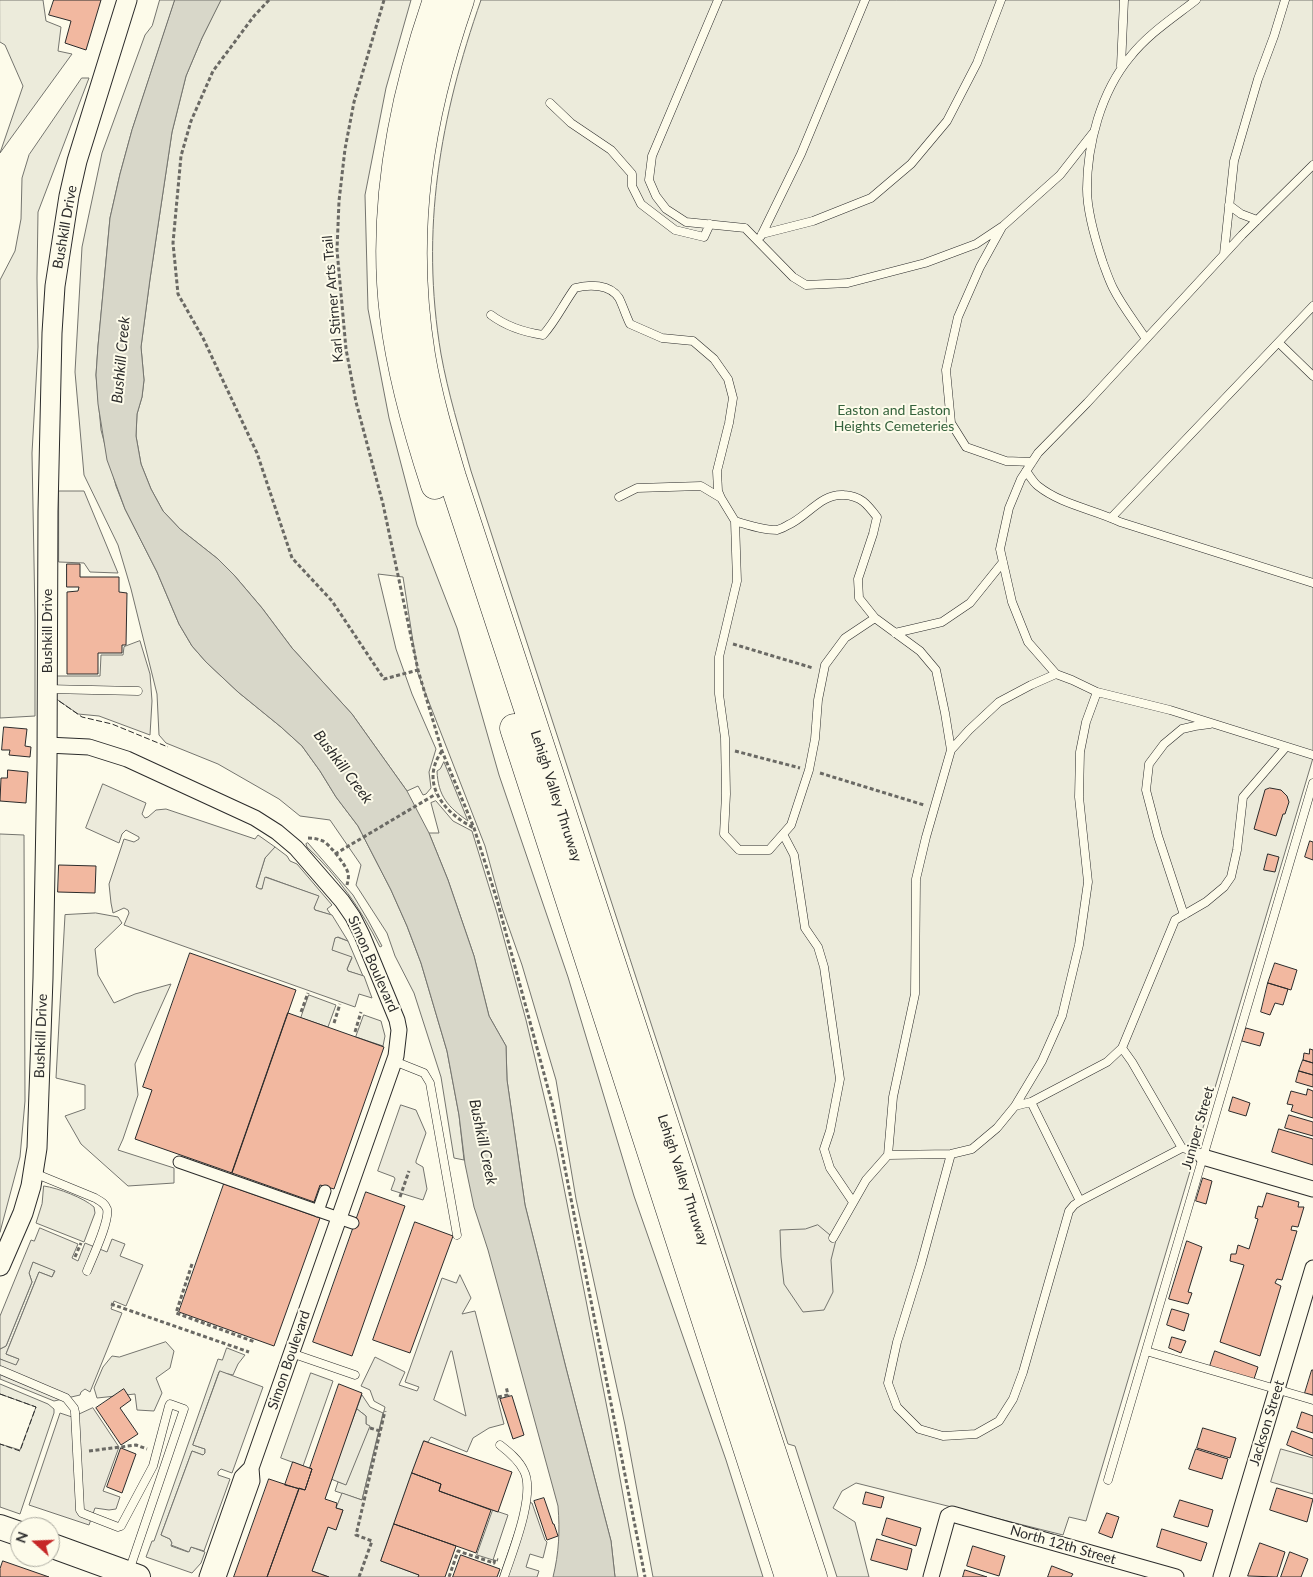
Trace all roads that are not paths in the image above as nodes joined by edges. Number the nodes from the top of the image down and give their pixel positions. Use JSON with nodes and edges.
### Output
{"nodes":[{"id":1,"x":128,"y":0,"type":"edge"},
{"id":2,"x":437,"y":0,"type":"edge"},
{"id":3,"x":460,"y":0,"type":"edge"},
{"id":4,"x":718,"y":0,"type":"edge"},
{"id":5,"x":865,"y":0,"type":"edge"},
{"id":6,"x":1001,"y":0,"type":"edge"},
{"id":7,"x":1124,"y":0,"type":"edge"},
{"id":8,"x":1196,"y":0,"type":"edge"},
{"id":9,"x":1285,"y":0,"type":"edge"},
{"id":10,"x":1120,"y":71,"type":"junction"},
{"id":11,"x":550,"y":102,"type":"dead end"},
{"id":12,"x":1093,"y":133,"type":"junction"},
{"id":13,"x":1313,"y":165,"type":"edge"},
{"id":14,"x":1230,"y":205,"type":"junction"},
{"id":15,"x":1257,"y":220,"type":"junction"},
{"id":16,"x":710,"y":224,"type":"junction"},
{"id":17,"x":1003,"y":226,"type":"junction"},
{"id":18,"x":761,"y":238,"type":"junction"},
{"id":19,"x":1224,"y":254,"type":"junction"},
{"id":20,"x":1313,"y":306,"type":"edge"},
{"id":21,"x":491,"y":315,"type":"dead end"},
{"id":22,"x":1146,"y":339,"type":"junction"},
{"id":23,"x":1279,"y":343,"type":"junction"},
{"id":24,"x":1313,"y":376,"type":"edge"},
{"id":25,"x":1032,"y":462,"type":"junction"},
{"id":26,"x":1026,"y":471,"type":"junction"},
{"id":27,"x":619,"y":497,"type":"dead end"},
{"id":28,"x":721,"y":498,"type":"junction"},
{"id":29,"x":1112,"y":518,"type":"junction"},
{"id":30,"x":735,"y":521,"type":"junction"},
{"id":31,"x":1003,"y":562,"type":"junction"},
{"id":32,"x":1313,"y":582,"type":"edge"},
{"id":33,"x":875,"y":618,"type":"junction"},
{"id":34,"x":895,"y":633,"type":"junction"},
{"id":35,"x":1056,"y":674,"type":"junction"},
{"id":36,"x":47,"y":689,"type":"junction"},
{"id":37,"x":138,"y":691,"type":"dead end"},
{"id":38,"x":1097,"y":692,"type":"junction"},
{"id":39,"x":1213,"y":724,"type":"junction"},
{"id":40,"x":47,"y":745,"type":"junction"},
{"id":41,"x":1286,"y":747,"type":"junction"},
{"id":42,"x":951,"y":750,"type":"junction"},
{"id":43,"x":1313,"y":755,"type":"edge"},
{"id":44,"x":1313,"y":783,"type":"edge"},
{"id":45,"x":783,"y":834,"type":"junction"},
{"id":46,"x":1184,"y":915,"type":"junction"},
{"id":47,"x":1122,"y":1048,"type":"junction"},
{"id":48,"x":394,"y":1061,"type":"junction"},
{"id":49,"x":1031,"y":1102,"type":"junction"},
{"id":50,"x":1015,"y":1106,"type":"junction"},
{"id":51,"x":1182,"y":1148,"type":"junction"},
{"id":52,"x":952,"y":1154,"type":"junction"},
{"id":53,"x":888,"y":1155,"type":"junction"},
{"id":54,"x":1203,"y":1156,"type":"junction"},
{"id":55,"x":179,"y":1162,"type":"dead end"},
{"id":56,"x":33,"y":1173,"type":"junction"},
{"id":57,"x":1313,"y":1189,"type":"edge"},
{"id":58,"x":325,"y":1191,"type":"dead end"},
{"id":59,"x":1080,"y":1201,"type":"junction"},
{"id":60,"x":853,"y":1202,"type":"junction"},
{"id":61,"x":318,"y":1211,"type":"junction"},
{"id":62,"x":346,"y":1220,"type":"junction"},
{"id":63,"x":457,"y":1235,"type":"dead end"},
{"id":64,"x":833,"y":1238,"type":"dead end"},
{"id":65,"x":0,"y":1266,"type":"edge"},
{"id":66,"x":1313,"y":1268,"type":"edge"},
{"id":67,"x":87,"y":1271,"type":"dead end"},
{"id":68,"x":1146,"y":1351,"type":"junction"},
{"id":69,"x":291,"y":1353,"type":"junction"},
{"id":70,"x":0,"y":1370,"type":"edge"},
{"id":71,"x":356,"y":1375,"type":"dead end"},
{"id":72,"x":1277,"y":1390,"type":"junction"},
{"id":73,"x":1313,"y":1400,"type":"edge"},
{"id":74,"x":500,"y":1445,"type":"dead end"},
{"id":75,"x":251,"y":1468,"type":"junction"},
{"id":76,"x":1108,"y":1480,"type":"dead end"},
{"id":77,"x":60,"y":1549,"type":"edge"},
{"id":78,"x":133,"y":1575,"type":"edge"},
{"id":79,"x":206,"y":1577,"type":"edge"},
{"id":80,"x":218,"y":1577,"type":"edge"},
{"id":81,"x":504,"y":1577,"type":"edge"},
{"id":82,"x":790,"y":1577,"type":"edge"},
{"id":83,"x":813,"y":1577,"type":"edge"},
{"id":84,"x":931,"y":1577,"type":"edge"},
{"id":85,"x":1176,"y":1577,"type":"edge"},
{"id":86,"x":1222,"y":1577,"type":"edge"}],
"edges":[{"from":1,"to":36,"type":"street","name":"Bushkill Drive"},
{"from":2,"to":82,"type":"highway","name":"Lehigh Valley Thruway"},
{"from":3,"to":83,"type":"highway","name":"Lehigh Valley Thruway"},
{"from":4,"to":16,"type":"lane"},
{"from":5,"to":18,"type":"lane"},
{"from":6,"to":18,"type":"lane"},
{"from":7,"to":10,"type":"lane"},
{"from":8,"to":10,"type":"lane"},
{"from":9,"to":14,"type":"lane"},
{"from":10,"to":12,"type":"lane"},
{"from":11,"to":16,"type":"lane"},
{"from":12,"to":17,"type":"lane"},
{"from":12,"to":22,"type":"lane"},
{"from":13,"to":15,"type":"lane"},
{"from":14,"to":15,"type":"lane"},
{"from":14,"to":19,"type":"lane"},
{"from":15,"to":19,"type":"lane"},
{"from":16,"to":18,"type":"lane"},
{"from":17,"to":18,"type":"lane"},
{"from":17,"to":25,"type":"lane"},
{"from":19,"to":22,"type":"lane"},
{"from":20,"to":23,"type":"lane"},
{"from":21,"to":28,"type":"lane"},
{"from":22,"to":25,"type":"lane"},
{"from":23,"to":24,"type":"lane"},
{"from":23,"to":29,"type":"lane"},
{"from":25,"to":26,"type":"lane"},
{"from":26,"to":29,"type":"lane"},
{"from":26,"to":31,"type":"lane"},
{"from":27,"to":28,"type":"lane"},
{"from":28,"to":30,"type":"lane"},
{"from":29,"to":32,"type":"lane"},
{"from":30,"to":33,"type":"lane"},
{"from":30,"to":45,"type":"lane"},
{"from":31,"to":34,"type":"lane"},
{"from":31,"to":35,"type":"lane"},
{"from":33,"to":34,"type":"lane"},
{"from":33,"to":45,"type":"lane"},
{"from":34,"to":42,"type":"lane"},
{"from":35,"to":38,"type":"lane"},
{"from":35,"to":42,"type":"lane"},
{"from":36,"to":37,"type":"lane"},
{"from":36,"to":40,"type":"street","name":"Bushkill Drive"},
{"from":38,"to":39,"type":"lane"},
{"from":38,"to":50,"type":"lane"},
{"from":39,"to":41,"type":"lane"},
{"from":39,"to":46,"type":"lane"},
{"from":40,"to":48,"type":"street","name":"Simon Boulevard"},
{"from":40,"to":56,"type":"street","name":"Bushkill Drive"},
{"from":41,"to":43,"type":"lane"},
{"from":41,"to":46,"type":"lane"},
{"from":42,"to":53,"type":"lane"},
{"from":44,"to":54,"type":"lane","name":"Juniper Street"},
{"from":45,"to":60,"type":"lane"},
{"from":46,"to":47,"type":"lane"},
{"from":47,"to":49,"type":"lane"},
{"from":47,"to":51,"type":"lane"},
{"from":48,"to":62,"type":"street","name":"Simon Boulevard"},
{"from":48,"to":63,"type":"lane"},
{"from":49,"to":50,"type":"lane"},
{"from":49,"to":59,"type":"lane"},
{"from":50,"to":52,"type":"lane"},
{"from":51,"to":54,"type":"lane"},
{"from":51,"to":59,"type":"lane"},
{"from":52,"to":53,"type":"lane"},
{"from":52,"to":59,"type":"lane"},
{"from":53,"to":60,"type":"lane"},
{"from":54,"to":57,"type":"street"},
{"from":54,"to":68,"type":"lane","name":"Juniper Street"},
{"from":55,"to":61,"type":"street"},
{"from":56,"to":65,"type":"street","name":"Bushkill Drive"},
{"from":56,"to":67,"type":"lane"},
{"from":58,"to":61,"type":"street"},
{"from":60,"to":64,"type":"lane"},
{"from":61,"to":62,"type":"street"},
{"from":62,"to":69,"type":"street","name":"Simon Boulevard"},
{"from":66,"to":72,"type":"street","name":"Jackson Street"},
{"from":68,"to":72,"type":"lane"},
{"from":68,"to":76,"type":"lane","name":"Juniper Street"},
{"from":69,"to":71,"type":"lane"},
{"from":69,"to":75,"type":"street","name":"Simon Boulevard"},
{"from":70,"to":78,"type":"lane"},
{"from":72,"to":73,"type":"lane"},
{"from":72,"to":86,"type":"street","name":"Jackson Street"},
{"from":74,"to":81,"type":"lane"},
{"from":75,"to":79,"type":"street","name":"Simon Boulevard"},
{"from":75,"to":80,"type":"street","name":"Simon Boulevard"},
{"from":77,"to":78,"type":"main road"},
{"from":84,"to":85,"type":"street","name":"North 12th Street"}]}
